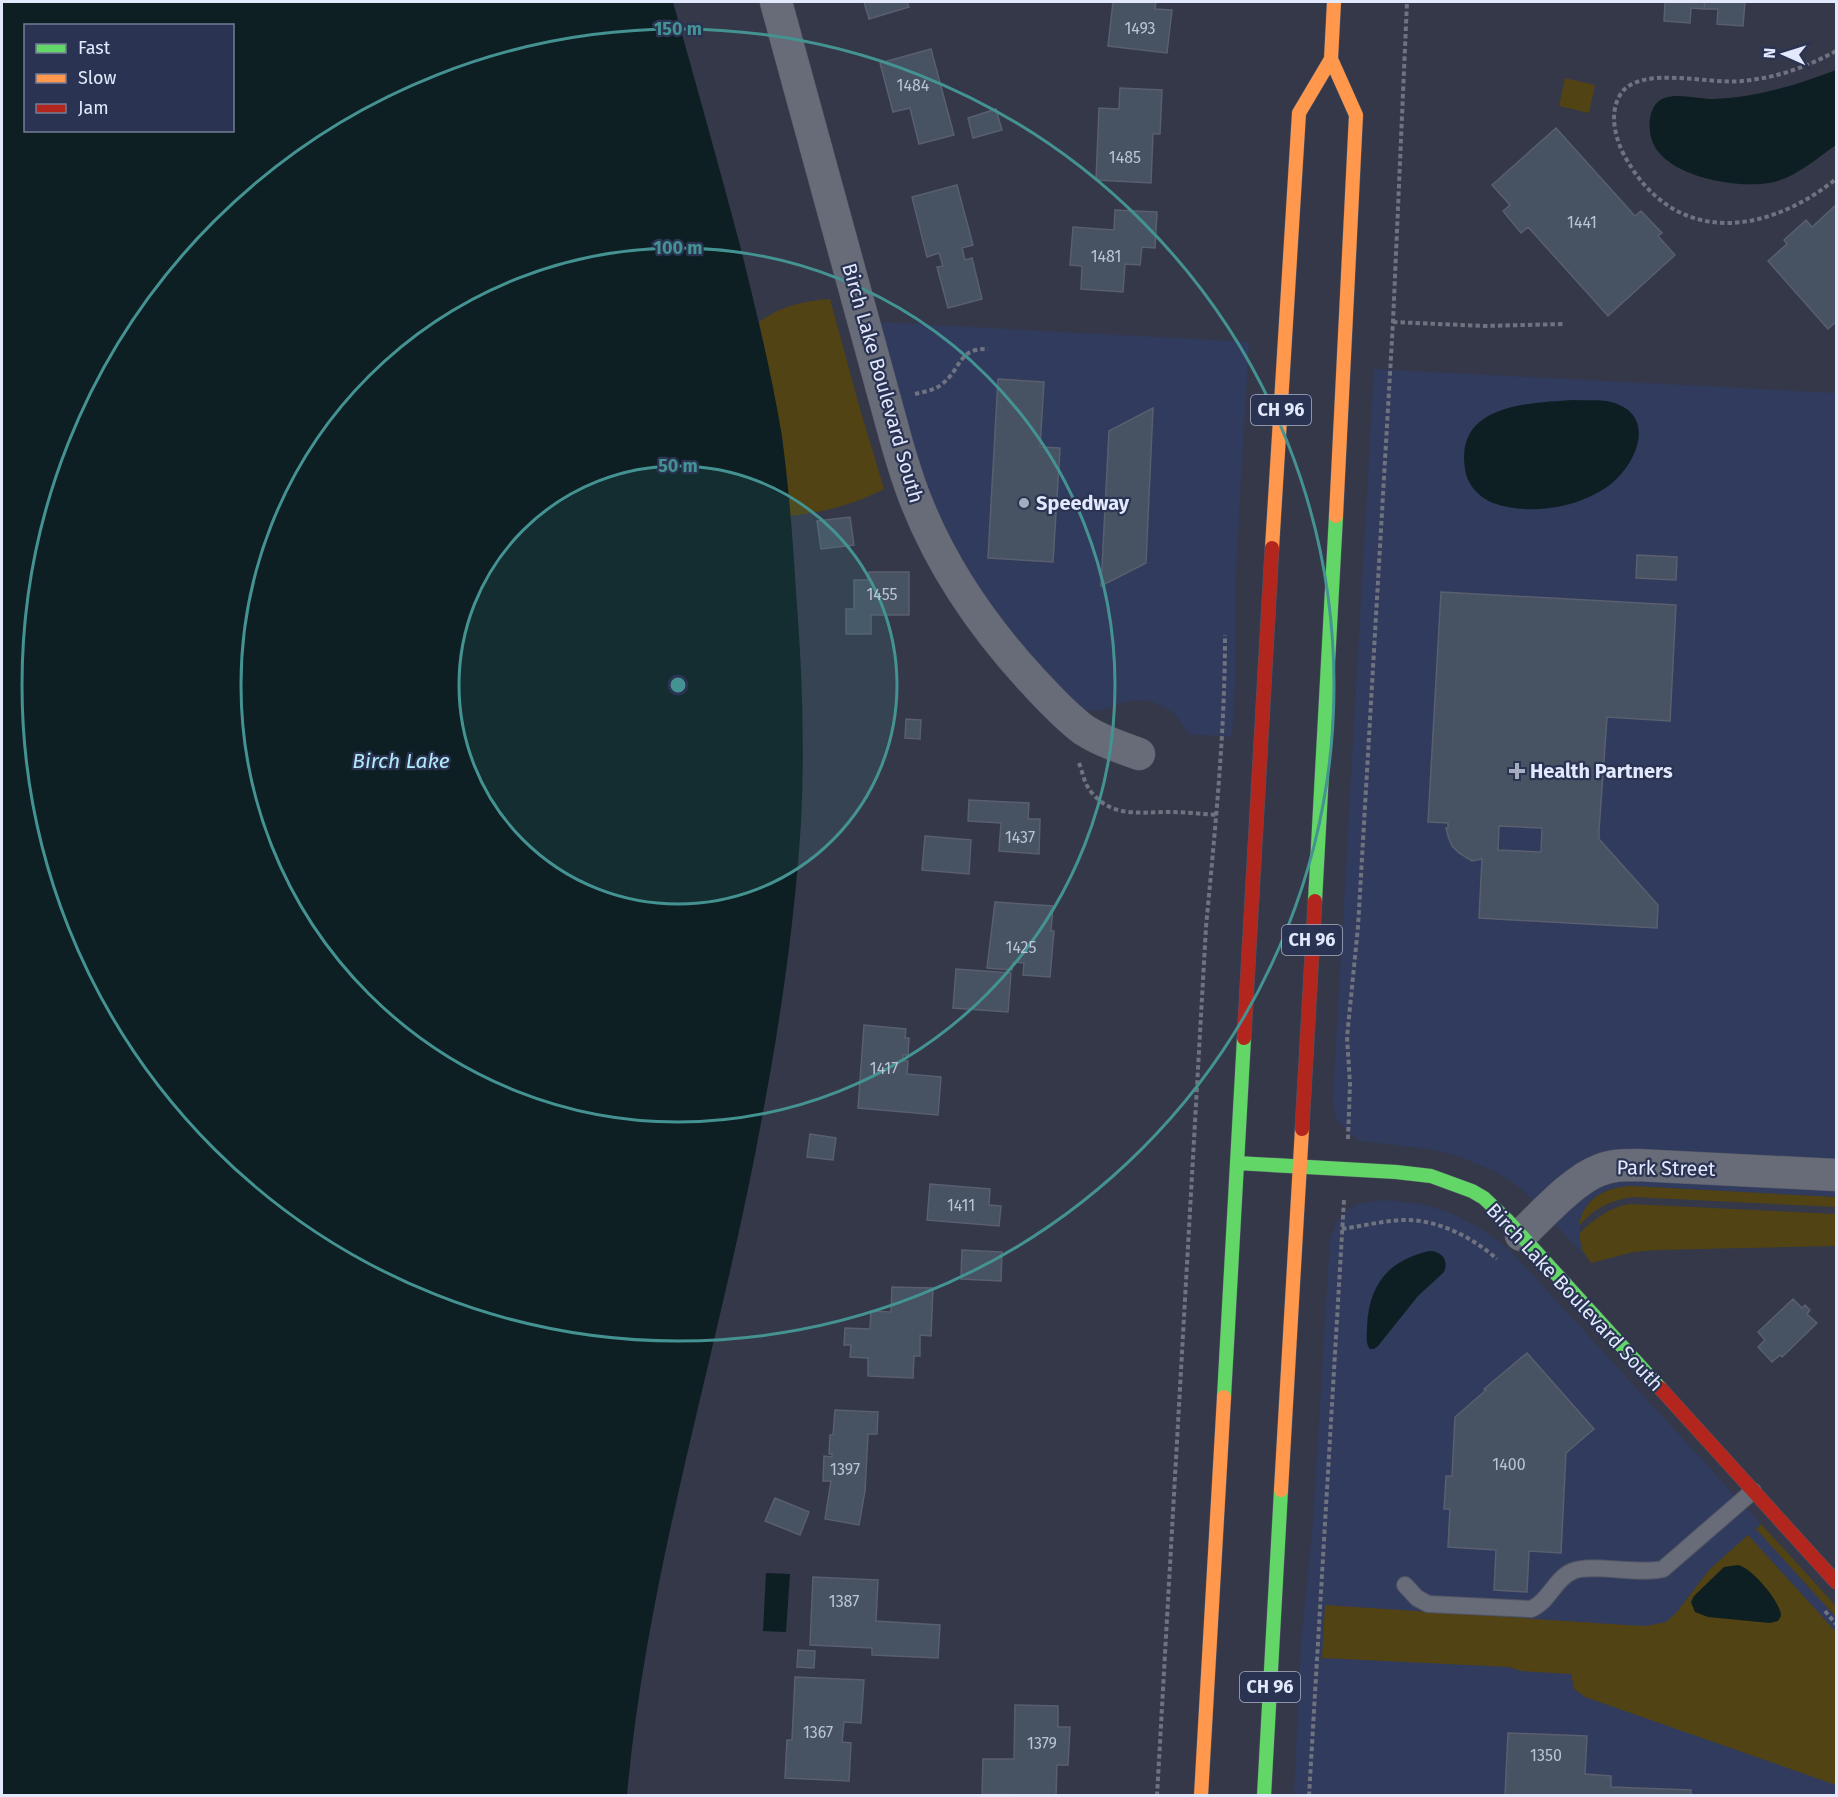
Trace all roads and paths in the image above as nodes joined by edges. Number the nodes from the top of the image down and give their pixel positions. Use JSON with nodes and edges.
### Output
{"nodes":[{"id":1,"x":776,"y":2,"type":"edge"},
{"id":2,"x":1334,"y":2,"type":"edge"},
{"id":3,"x":1407,"y":2,"type":"edge"},
{"id":4,"x":1836,"y":51,"type":"edge"},
{"id":5,"x":1331,"y":59,"type":"junction"},
{"id":6,"x":1836,"y":179,"type":"edge"},
{"id":7,"x":1393,"y":322,"type":"junction"},
{"id":8,"x":1564,"y":324,"type":"dead end"},
{"id":9,"x":988,"y":349,"type":"dead end"},
{"id":10,"x":885,"y":402,"type":"junction"},
{"id":11,"x":1226,"y":635,"type":"dead end"},
{"id":12,"x":1138,"y":754,"type":"dead end"},
{"id":13,"x":1237,"y":1163,"type":"junction"},
{"id":14,"x":1299,"y":1166,"type":"junction"},
{"id":15,"x":1345,"y":1169,"type":"junction"},
{"id":16,"x":1836,"y":1175,"type":"edge"},
{"id":17,"x":1342,"y":1229,"type":"junction"},
{"id":18,"x":1521,"y":1235,"type":"junction"},
{"id":19,"x":1503,"y":1264,"type":"dead end"},
{"id":20,"x":1753,"y":1491,"type":"junction"},
{"id":21,"x":1836,"y":1582,"type":"edge"},
{"id":22,"x":1405,"y":1585,"type":"dead end"},
{"id":23,"x":1157,"y":1796,"type":"edge"},
{"id":24,"x":1201,"y":1796,"type":"edge"},
{"id":25,"x":1264,"y":1796,"type":"edge"},
{"id":26,"x":1309,"y":1796,"type":"edge"}],
"edges":[{"from":1,"to":10,"type":"street","name":"Birch Lake Boulevard South"},
{"from":2,"to":5,"type":"main road","number":"CH 96"},
{"from":3,"to":7,"type":"path"},
{"from":4,"to":6,"type":"path"},
{"from":5,"to":13,"type":"main road","number":"CH 96"},
{"from":5,"to":14,"type":"main road","number":"CH 96"},
{"from":7,"to":8,"type":"path"},
{"from":7,"to":15,"type":"path"},
{"from":9,"to":10,"type":"path"},
{"from":10,"to":12,"type":"street","name":"Birch Lake Boulevard South"},
{"from":11,"to":23,"type":"path"},
{"from":13,"to":14,"type":"main road","name":"Birch Lake Boulevard South"},
{"from":13,"to":24,"type":"main road","number":"CH 96"},
{"from":14,"to":15,"type":"main road","name":"Birch Lake Boulevard South"},
{"from":14,"to":25,"type":"main road","number":"CH 96"},
{"from":15,"to":17,"type":"path"},
{"from":15,"to":18,"type":"main road","name":"Birch Lake Boulevard South"},
{"from":16,"to":18,"type":"street","name":"Park Street"},
{"from":17,"to":19,"type":"path"},
{"from":17,"to":26,"type":"path"},
{"from":18,"to":20,"type":"main road","name":"Birch Lake Boulevard South"},
{"from":20,"to":21,"type":"main road","name":"Birch Lake Boulevard South"},
{"from":20,"to":22,"type":"lane"}]}
